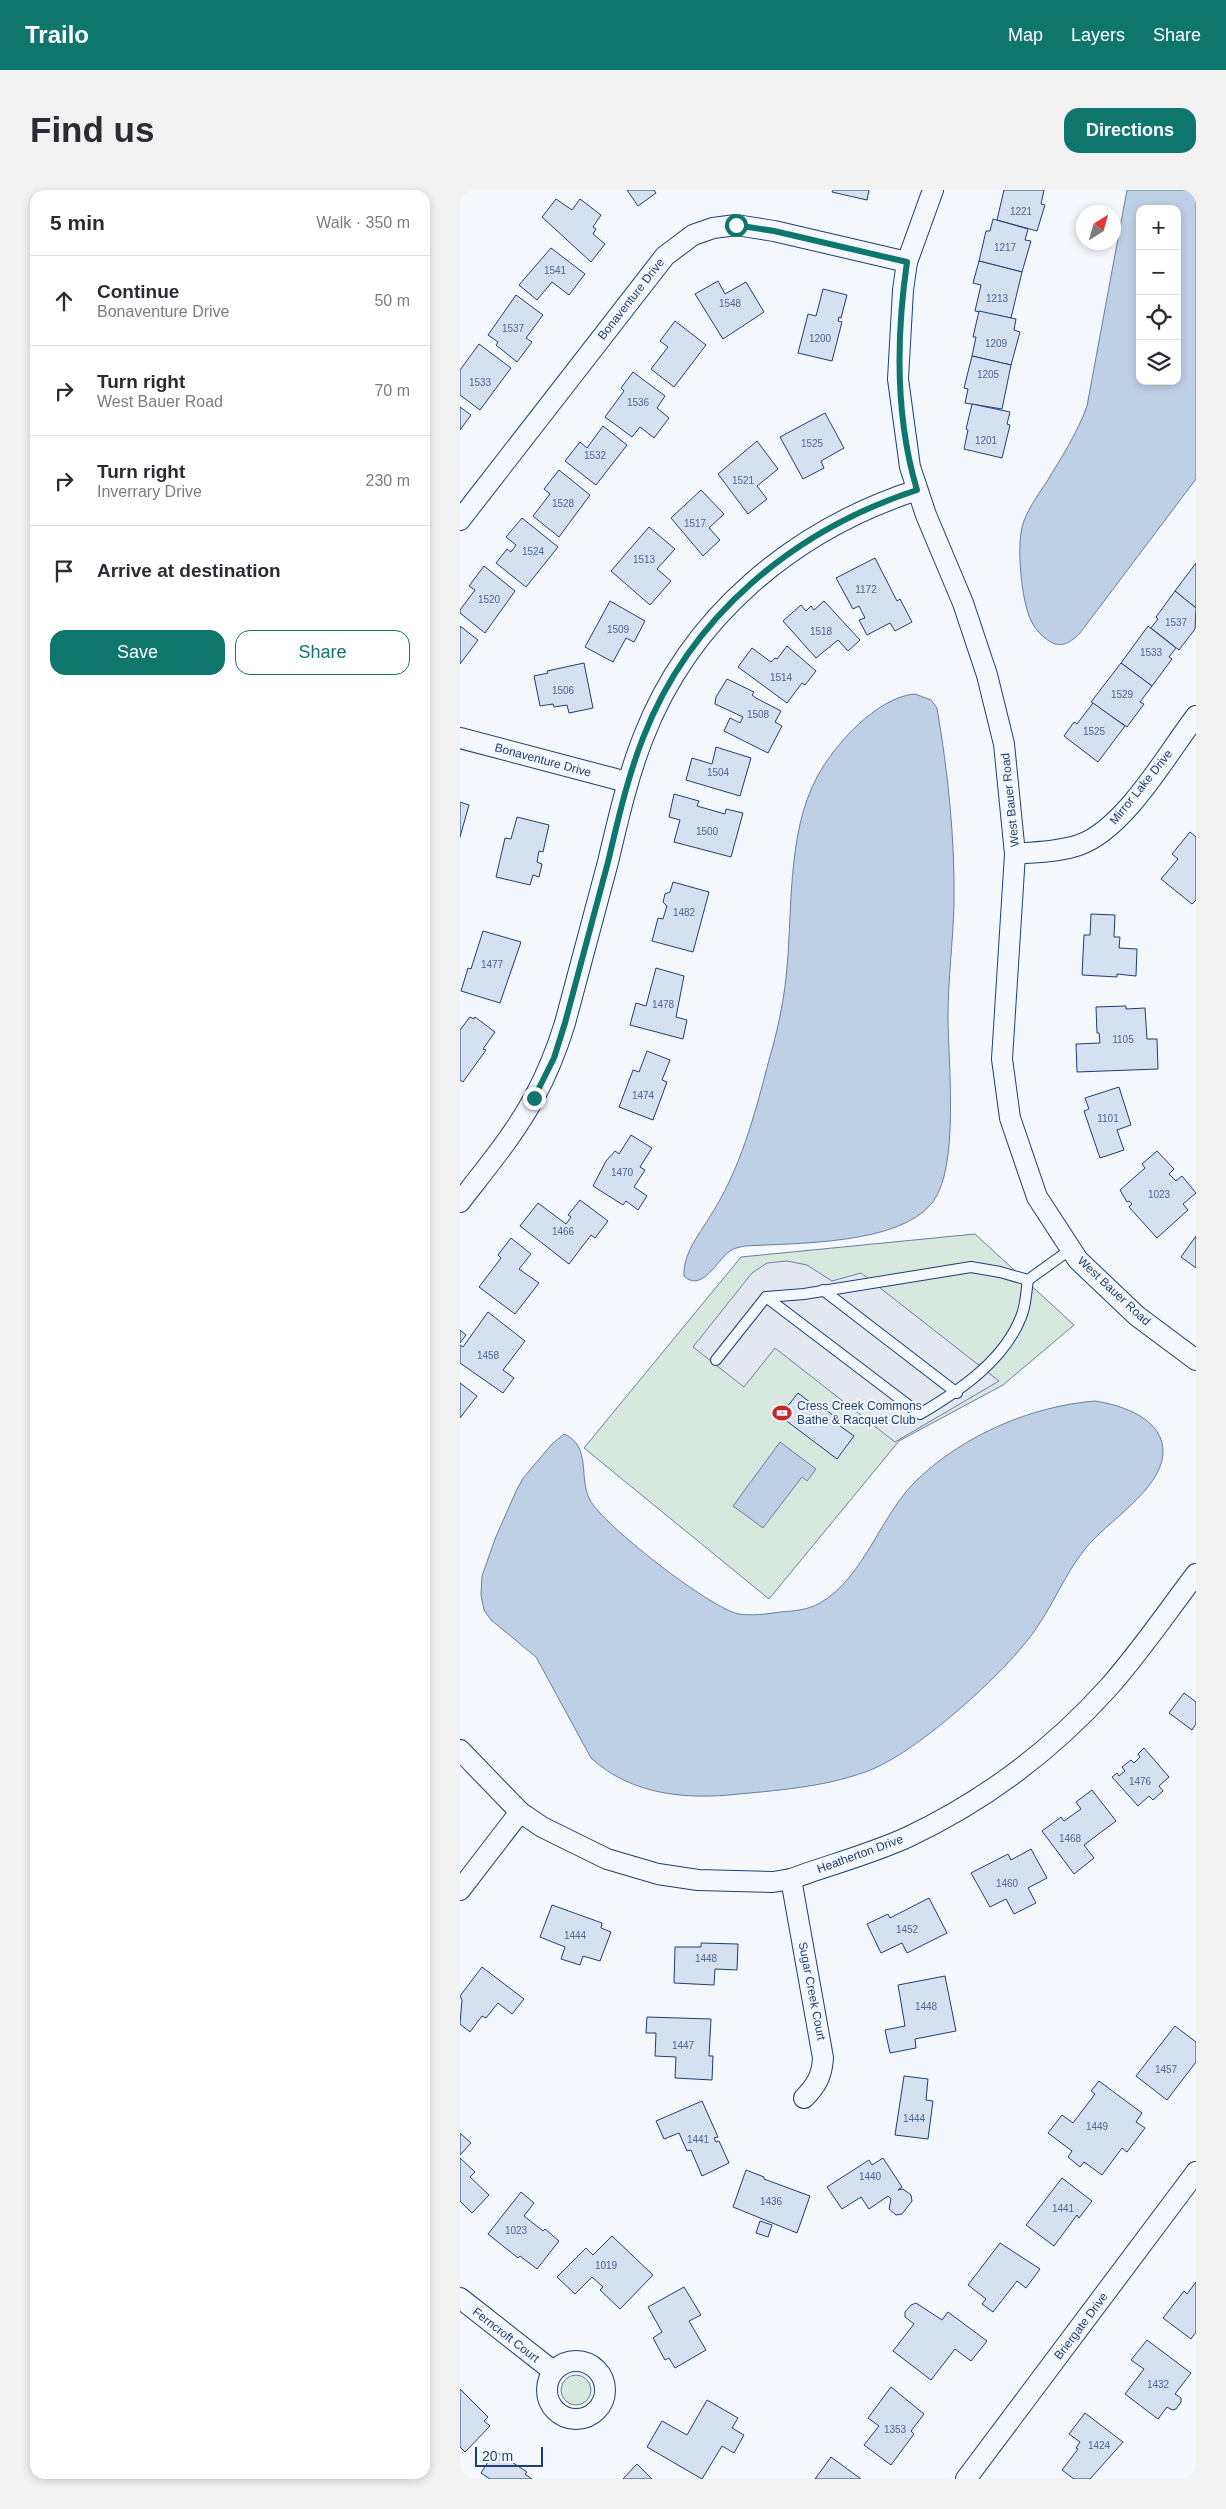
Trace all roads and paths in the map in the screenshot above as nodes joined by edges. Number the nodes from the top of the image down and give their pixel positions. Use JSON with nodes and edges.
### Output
{"nodes":[{"id":1,"x":933,"y":190,"type":"edge"},
{"id":2,"x":907,"y":262,"type":"junction"},
{"id":3,"x":917,"y":490,"type":"junction"},
{"id":4,"x":460,"y":520,"type":"edge"},
{"id":5,"x":1196,"y":716,"type":"edge"},
{"id":6,"x":460,"y":738,"type":"edge"},
{"id":7,"x":627,"y":782,"type":"junction"},
{"id":8,"x":1015,"y":854,"type":"junction"},
{"id":9,"x":460,"y":1202,"type":"edge"},
{"id":10,"x":1071,"y":1249,"type":"junction"},
{"id":11,"x":1028,"y":1280,"type":"junction"},
{"id":12,"x":823,"y":1290,"type":"junction"},
{"id":13,"x":766,"y":1297,"type":"junction"},
{"id":14,"x":716,"y":1360,"type":"dead end"},
{"id":15,"x":1196,"y":1360,"type":"edge"},
{"id":16,"x":957,"y":1393,"type":"junction"},
{"id":17,"x":1196,"y":1574,"type":"edge"},
{"id":18,"x":460,"y":1750,"type":"edge"},
{"id":19,"x":520,"y":1812,"type":"junction"},
{"id":20,"x":791,"y":1879,"type":"junction"},
{"id":21,"x":460,"y":1890,"type":"edge"},
{"id":22,"x":804,"y":2098,"type":"dead end"},
{"id":23,"x":1196,"y":2172,"type":"edge"},
{"id":24,"x":460,"y":2298,"type":"edge"},
{"id":25,"x":553,"y":2371,"type":"dead end"},
{"id":26,"x":966,"y":2479,"type":"edge"}],
"edges":[{"from":1,"to":2,"type":"street","name":"West Bauer Road"},
{"from":2,"to":3,"type":"street","name":"West Bauer Road"},
{"from":2,"to":4,"type":"street","name":"Bonaventure Drive"},
{"from":3,"to":7,"type":"street"},
{"from":3,"to":8,"type":"street","name":"West Bauer Road"},
{"from":5,"to":8,"type":"street","name":"Mirror Lake Drive"},
{"from":6,"to":7,"type":"street","name":"Bonaventure Drive"},
{"from":7,"to":9,"type":"street"},
{"from":8,"to":10,"type":"street","name":"West Bauer Road"},
{"from":10,"to":11,"type":"lane"},
{"from":10,"to":15,"type":"street","name":"West Bauer Road"},
{"from":11,"to":12,"type":"lane"},
{"from":11,"to":16,"type":"lane"},
{"from":12,"to":13,"type":"lane"},
{"from":12,"to":16,"type":"lane"},
{"from":13,"to":14,"type":"lane"},
{"from":13,"to":16,"type":"lane"},
{"from":17,"to":20,"type":"street","name":"Heatherton Drive"},
{"from":18,"to":19,"type":"street","name":"Heatherton Drive"},
{"from":19,"to":20,"type":"street","name":"Heatherton Drive"},
{"from":19,"to":21,"type":"street"},
{"from":20,"to":22,"type":"street","name":"Sugar Creek Court"},
{"from":23,"to":26,"type":"street","name":"Briergate Drive"},
{"from":24,"to":25,"type":"street","name":"Ferncroft Court"}]}
